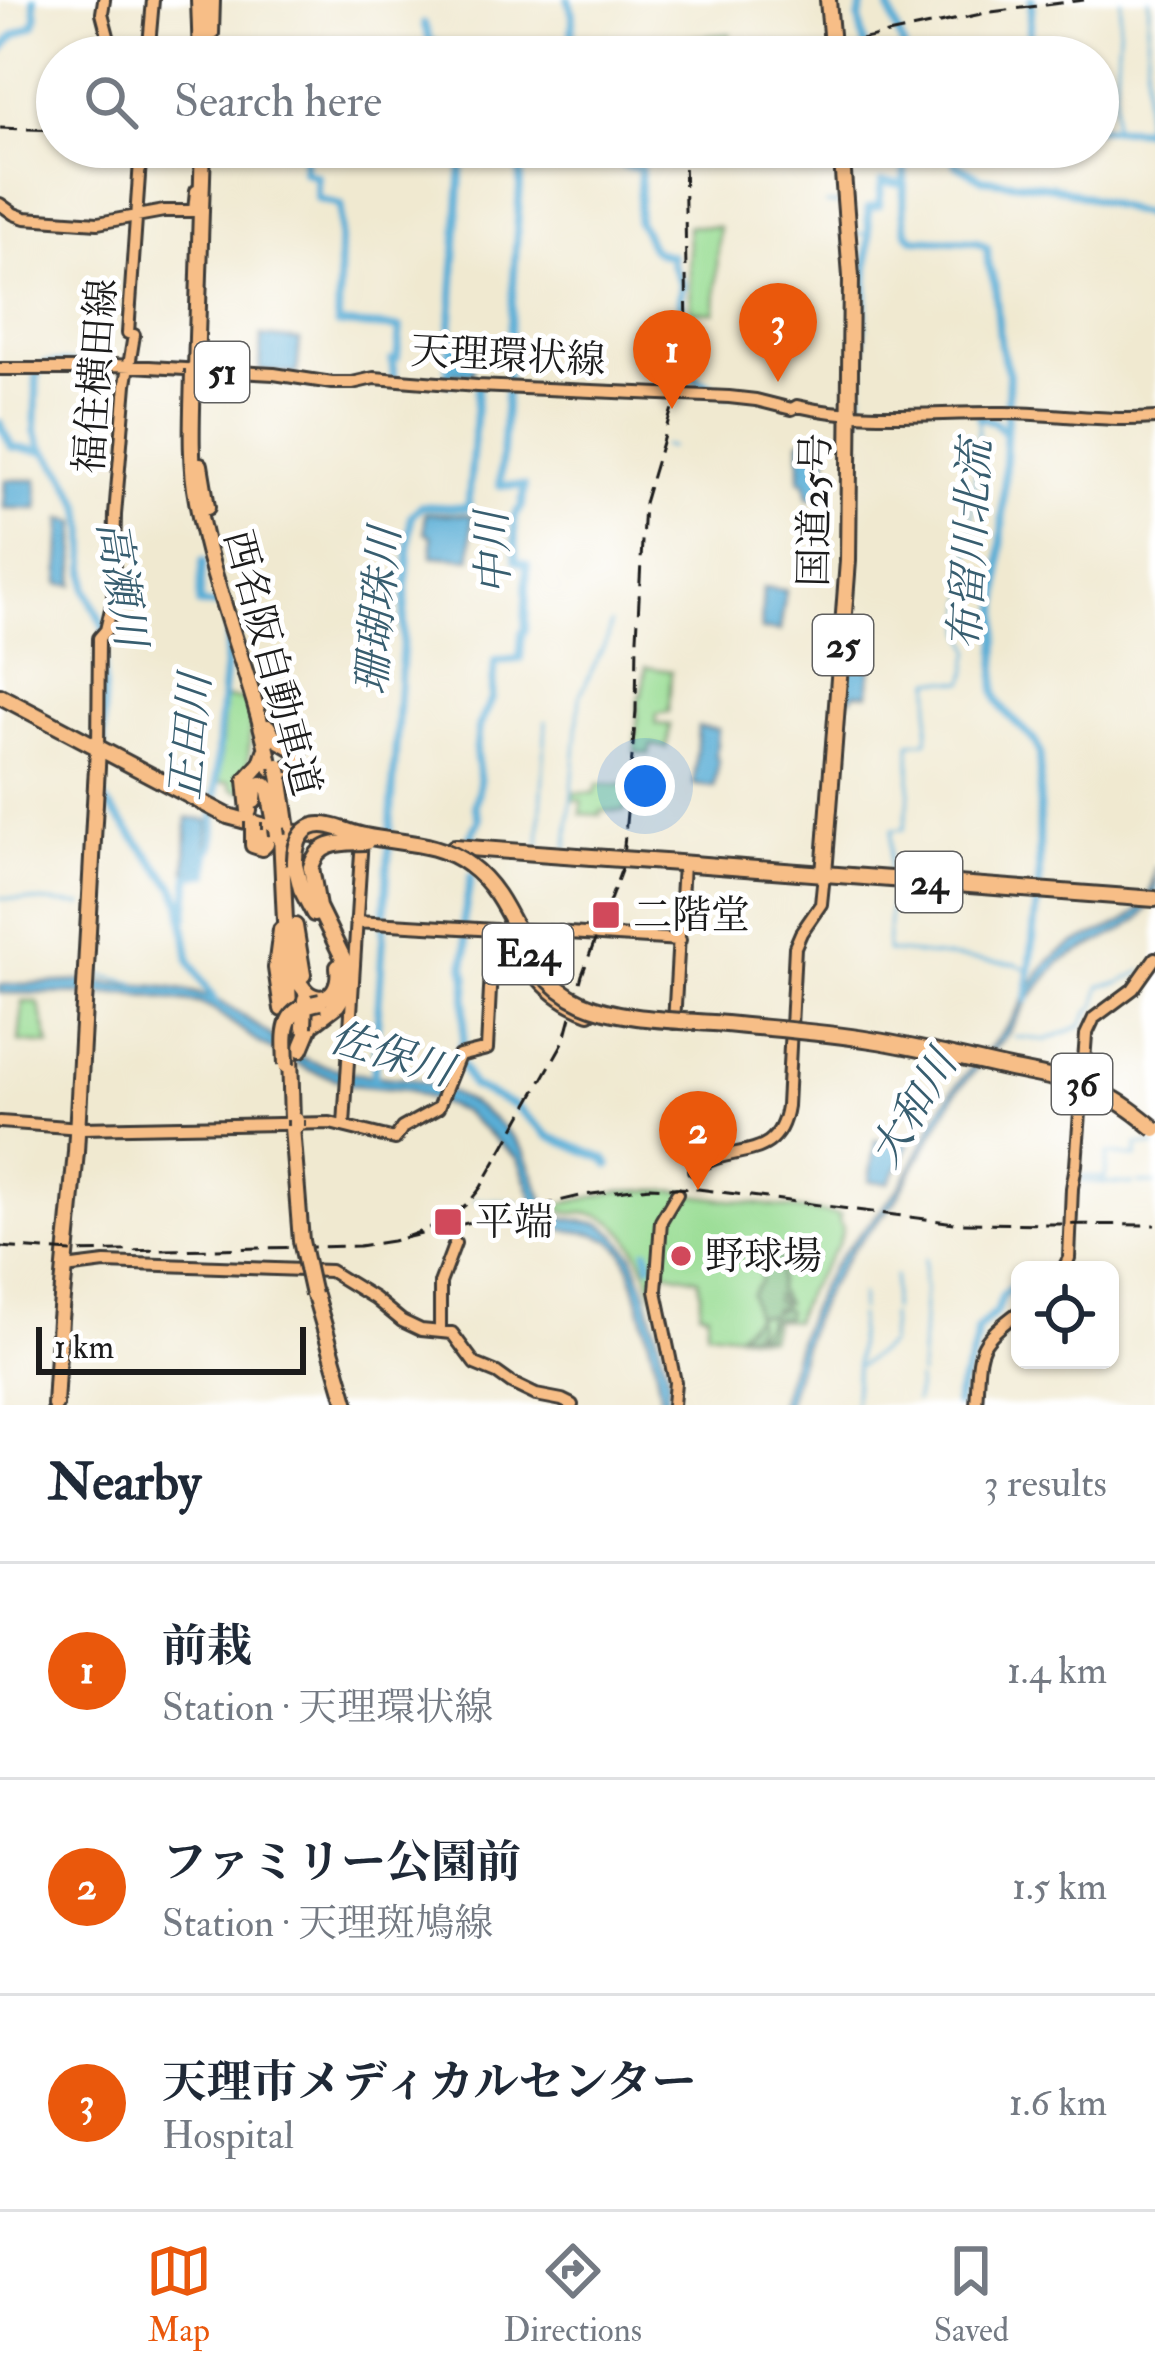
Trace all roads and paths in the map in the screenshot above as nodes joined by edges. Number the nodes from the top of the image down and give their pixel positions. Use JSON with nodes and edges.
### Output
{"nodes":[{"id":1,"x":104,"y":0,"type":"edge"},
{"id":2,"x":153,"y":0,"type":"edge"},
{"id":3,"x":206,"y":0,"type":"edge"},
{"id":4,"x":828,"y":0,"type":"edge"},
{"id":5,"x":109,"y":36,"type":"edge"},
{"id":6,"x":150,"y":36,"type":"edge"},
{"id":7,"x":205,"y":36,"type":"edge"},
{"id":8,"x":831,"y":36,"type":"edge"},
{"id":9,"x":140,"y":168,"type":"edge"},
{"id":10,"x":198,"y":168,"type":"edge"},
{"id":11,"x":200,"y":168,"type":"edge"},
{"id":12,"x":843,"y":168,"type":"edge"},
{"id":13,"x":0,"y":204,"type":"edge"},
{"id":14,"x":137,"y":216,"type":"junction"},
{"id":15,"x":128,"y":366,"type":"junction"},
{"id":16,"x":0,"y":369,"type":"edge"},
{"id":17,"x":853,"y":413,"type":"junction"},
{"id":18,"x":1155,"y":418,"type":"edge"},
{"id":19,"x":198,"y":454,"type":"junction"},
{"id":20,"x":188,"y":500,"type":"dead end"},
{"id":21,"x":206,"y":541,"type":"junction"},
{"id":22,"x":236,"y":633,"type":"junction"},
{"id":23,"x":0,"y":698,"type":"edge"},
{"id":24,"x":259,"y":707,"type":"junction"},
{"id":25,"x":101,"y":752,"type":"junction"},
{"id":26,"x":275,"y":772,"type":"junction"},
{"id":27,"x":220,"y":813,"type":"junction"},
{"id":28,"x":252,"y":813,"type":"junction"},
{"id":29,"x":281,"y":832,"type":"junction"},
{"id":30,"x":380,"y":841,"type":"junction"},
{"id":31,"x":451,"y":852,"type":"junction"},
{"id":32,"x":681,"y":864,"type":"junction"},
{"id":33,"x":303,"y":866,"type":"junction"},
{"id":34,"x":824,"y":874,"type":"junction"},
{"id":35,"x":1147,"y":898,"type":"edge"},
{"id":36,"x":289,"y":901,"type":"junction"},
{"id":37,"x":356,"y":922,"type":"junction"},
{"id":38,"x":507,"y":929,"type":"junction"},
{"id":39,"x":680,"y":940,"type":"junction"},
{"id":40,"x":1150,"y":966,"type":"edge"},
{"id":41,"x":342,"y":988,"type":"junction"},
{"id":42,"x":301,"y":996,"type":"junction"},
{"id":43,"x":574,"y":1002,"type":"junction"},
{"id":44,"x":674,"y":1021,"type":"junction"},
{"id":45,"x":706,"y":1023,"type":"junction"},
{"id":46,"x":298,"y":1024,"type":"junction"},
{"id":47,"x":791,"y":1032,"type":"junction"},
{"id":48,"x":292,"y":1044,"type":"junction"},
{"id":49,"x":1082,"y":1088,"type":"junction"},
{"id":50,"x":0,"y":1122,"type":"edge"},
{"id":51,"x":344,"y":1125,"type":"junction"},
{"id":52,"x":77,"y":1128,"type":"junction"},
{"id":53,"x":1155,"y":1131,"type":"edge"},
{"id":54,"x":690,"y":1175,"type":"dead end"},
{"id":55,"x":677,"y":1194,"type":"dead end"},
{"id":56,"x":455,"y":1243,"type":"dead end"},
{"id":57,"x":1068,"y":1261,"type":"edge"},
{"id":58,"x":65,"y":1268,"type":"junction"},
{"id":59,"x":1011,"y":1318,"type":"edge"},
{"id":60,"x":440,"y":1332,"type":"junction"},
{"id":61,"x":55,"y":1405,"type":"edge"},
{"id":62,"x":346,"y":1405,"type":"edge"},
{"id":63,"x":572,"y":1405,"type":"edge"},
{"id":64,"x":673,"y":1405,"type":"edge"},
{"id":65,"x":976,"y":1405,"type":"edge"}],
"edges":[{"from":1,"to":5,"type":"main road"},
{"from":2,"to":6,"type":"main road"},
{"from":3,"to":7,"type":"highway"},
{"from":4,"to":8,"type":"highway"},
{"from":9,"to":14,"type":"main road","name":"福住横田線"},
{"from":10,"to":14,"type":"main road"},
{"from":11,"to":19,"type":"highway"},
{"from":12,"to":17,"type":"highway","name":"国道25号","number":"25"},
{"from":13,"to":14,"type":"main road"},
{"from":14,"to":15,"type":"main road","name":"福住横田線"},
{"from":15,"to":16,"type":"main road","name":"天理環状線","number":"51"},
{"from":15,"to":17,"type":"main road","name":"天理環状線","number":"51"},
{"from":15,"to":25,"type":"main road","name":"福住横田線"},
{"from":17,"to":18,"type":"main road","name":"天理環状線","number":"51"},
{"from":17,"to":34,"type":"highway","name":"国道25号","number":"25"},
{"from":19,"to":20,"type":"highway"},
{"from":19,"to":21,"type":"highway"},
{"from":19,"to":21,"type":"highway"},
{"from":21,"to":22,"type":"highway","name":"西名阪自動車道"},
{"from":21,"to":22,"type":"highway","name":"西名阪自動車道"},
{"from":22,"to":24,"type":"highway","name":"西名阪自動車道"},
{"from":23,"to":25,"type":"highway","number":"24"},
{"from":24,"to":26,"type":"highway","name":"西名阪自動車道"},
{"from":24,"to":26,"type":"highway"},
{"from":24,"to":28,"type":"highway"},
{"from":25,"to":27,"type":"highway","number":"24"},
{"from":25,"to":28,"type":"highway","number":"24"},
{"from":25,"to":52,"type":"highway"},
{"from":26,"to":28,"type":"highway"},
{"from":26,"to":29,"type":"highway","name":"西名阪自動車道"},
{"from":27,"to":28,"type":"highway"},
{"from":27,"to":29,"type":"highway","number":"24"},
{"from":28,"to":29,"type":"highway"},
{"from":28,"to":29,"type":"highway"},
{"from":28,"to":29,"type":"highway"},
{"from":29,"to":30,"type":"highway","number":"24"},
{"from":29,"to":36,"type":"highway","name":"西名阪自動車道"},
{"from":29,"to":42,"type":"highway","name":"西名阪自動車道"},
{"from":29,"to":42,"type":"highway"},
{"from":29,"to":42,"type":"highway"},
{"from":30,"to":31,"type":"highway","number":"24"},
{"from":30,"to":31,"type":"highway","number":"24"},
{"from":30,"to":33,"type":"highway","bridge":true},
{"from":30,"to":33,"type":"highway","number":"24","bridge":true},
{"from":30,"to":37,"type":"main road"},
{"from":30,"to":45,"type":"highway","number":"E24","bridge":true},
{"from":31,"to":32,"type":"highway","number":"24","bridge":true},
{"from":31,"to":43,"type":"highway","number":"24"},
{"from":32,"to":34,"type":"highway","number":"24"},
{"from":32,"to":39,"type":"main road"},
{"from":33,"to":41,"type":"highway"},
{"from":34,"to":35,"type":"highway","number":"24"},
{"from":34,"to":47,"type":"main road"},
{"from":36,"to":41,"type":"highway"},
{"from":36,"to":42,"type":"highway","name":"西名阪自動車道"},
{"from":37,"to":38,"type":"main road"},
{"from":37,"to":51,"type":"main road"},
{"from":38,"to":39,"type":"main road"},
{"from":38,"to":51,"type":"main road"},
{"from":39,"to":44,"type":"main road"},
{"from":40,"to":49,"type":"main road","number":"36"},
{"from":41,"to":42,"type":"highway"},
{"from":41,"to":42,"type":"highway"},
{"from":42,"to":46,"type":"highway","bridge":true},
{"from":42,"to":46,"type":"highway"},
{"from":42,"to":48,"type":"highway","bridge":true},
{"from":42,"to":48,"type":"highway","bridge":true},
{"from":43,"to":44,"type":"highway","number":"24"},
{"from":43,"to":45,"type":"highway","number":"24","bridge":true},
{"from":44,"to":47,"type":"highway","number":"24"},
{"from":45,"to":53,"type":"highway","number":"E24","bridge":true},
{"from":46,"to":48,"type":"highway"},
{"from":47,"to":54,"type":"main road"},
{"from":48,"to":62,"type":"highway","bridge":true},
{"from":49,"to":53,"type":"highway"},
{"from":49,"to":57,"type":"main road","number":"36"},
{"from":50,"to":52,"type":"main road"},
{"from":51,"to":52,"type":"main road"},
{"from":52,"to":58,"type":"highway"},
{"from":55,"to":64,"type":"main road"},
{"from":56,"to":60,"type":"main road"},
{"from":58,"to":60,"type":"main road"},
{"from":58,"to":61,"type":"highway"},
{"from":59,"to":65,"type":"main road"},
{"from":60,"to":63,"type":"main road"}]}
